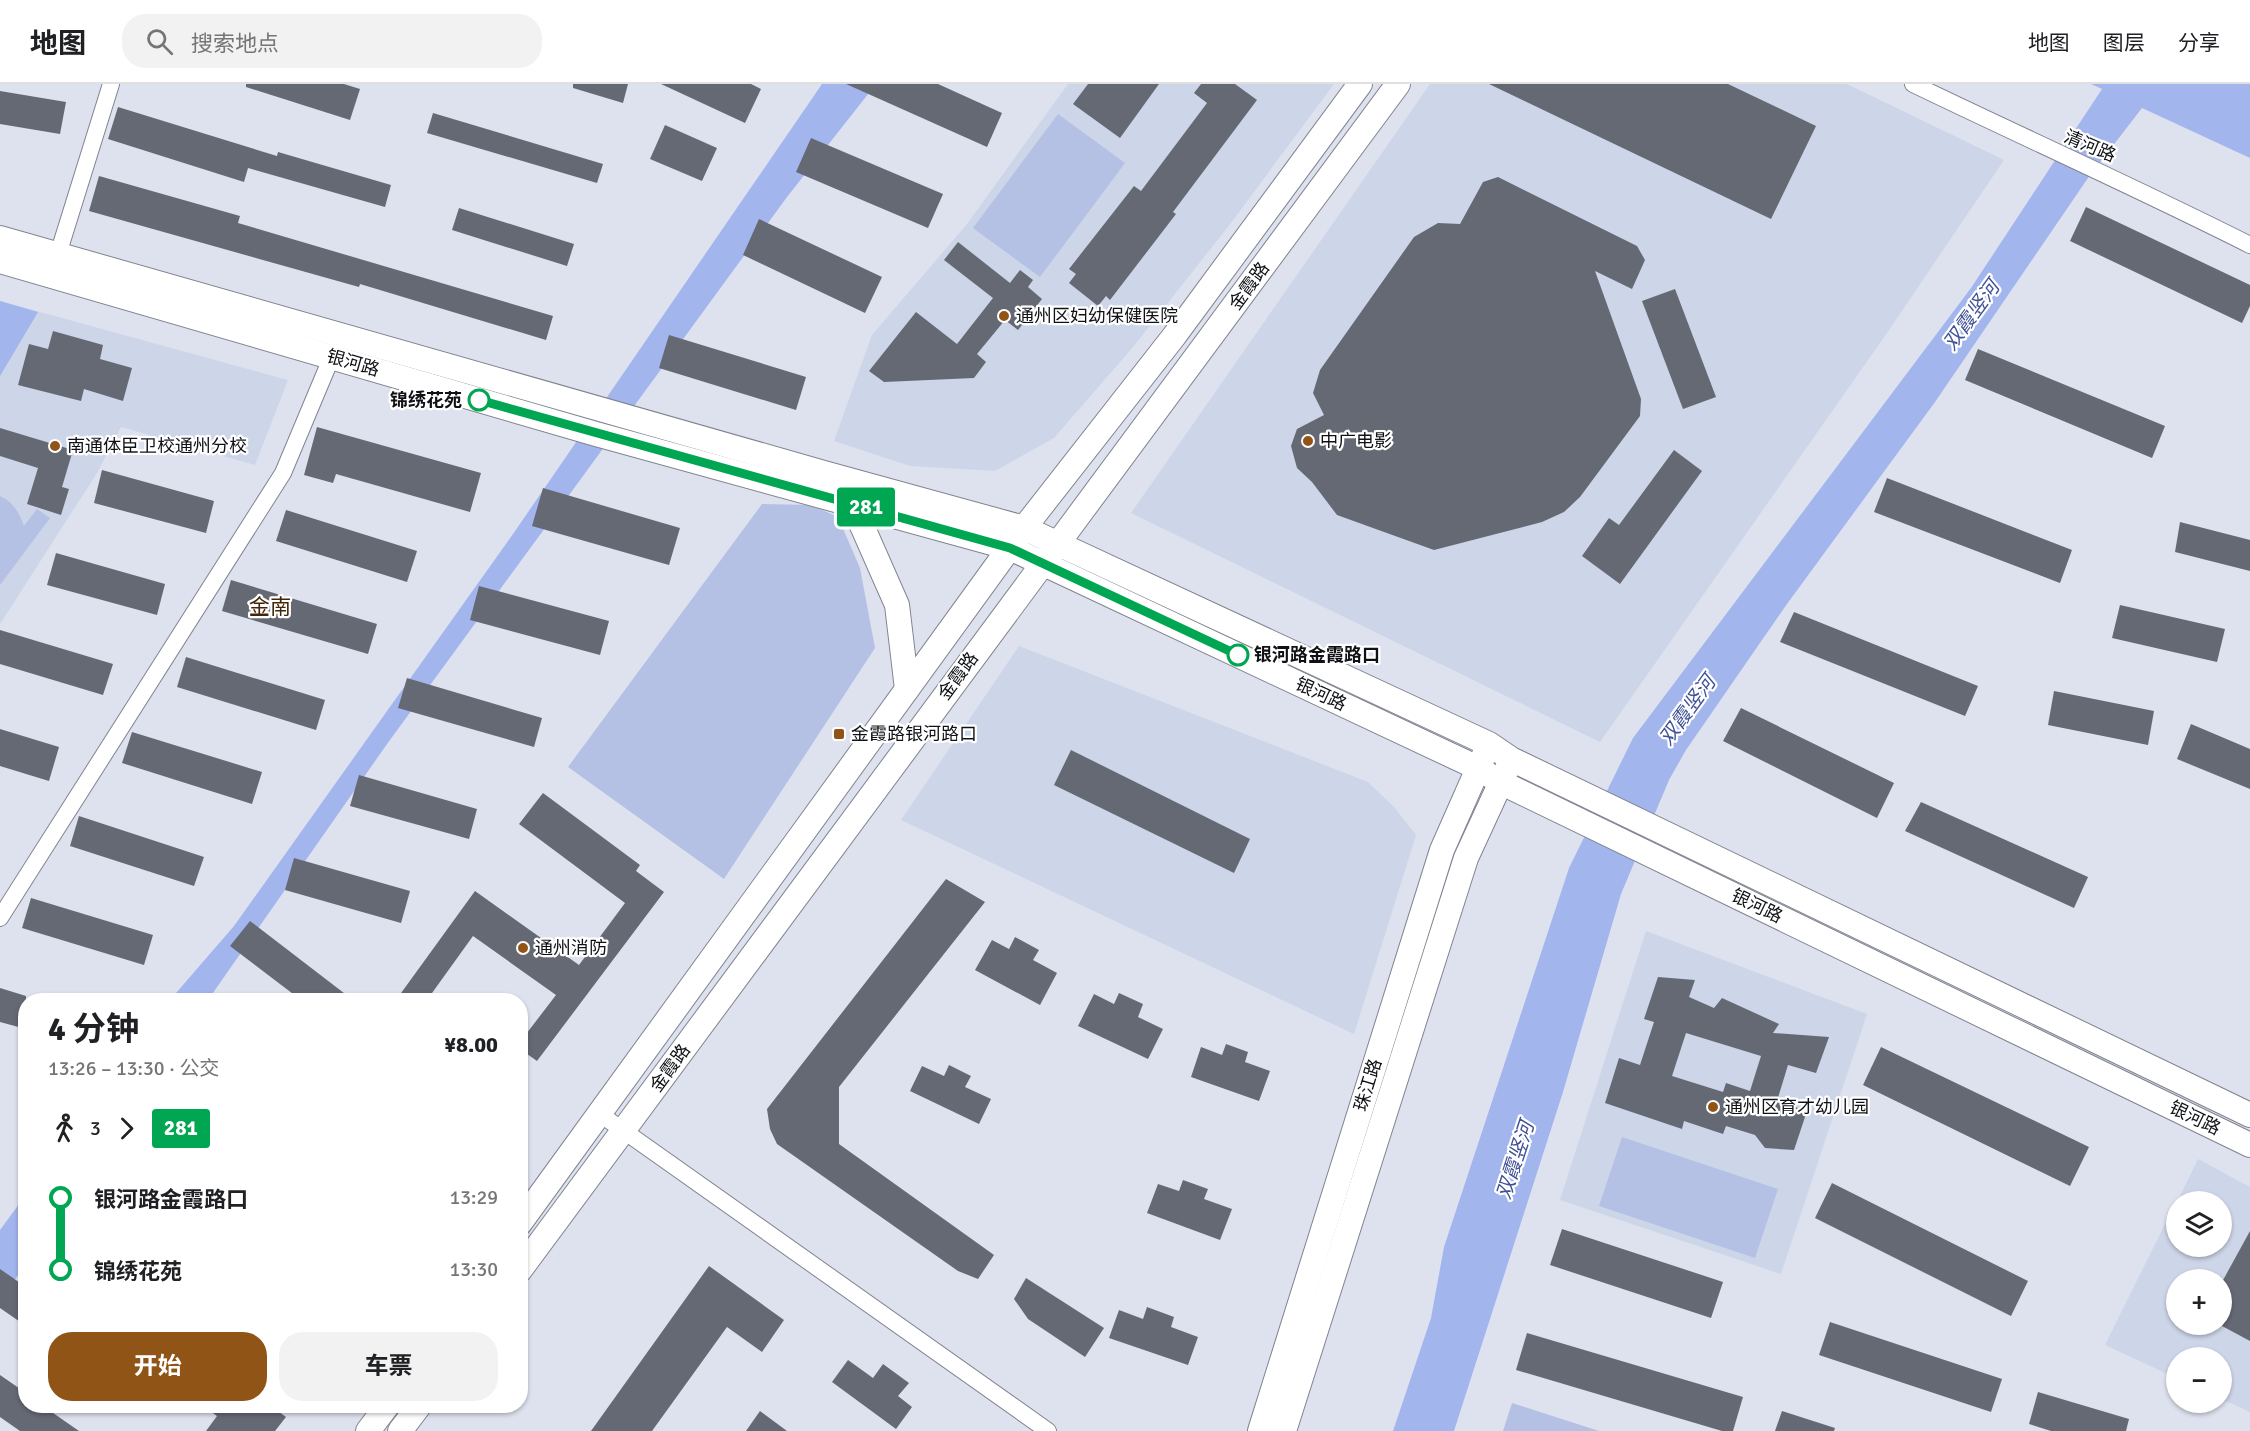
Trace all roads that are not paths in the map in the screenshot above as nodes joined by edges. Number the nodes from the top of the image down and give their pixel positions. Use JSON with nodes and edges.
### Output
{"nodes":[{"id":1,"x":111,"y":84,"type":"edge"},
{"id":2,"x":1360,"y":84,"type":"edge"},
{"id":3,"x":1398,"y":84,"type":"edge"},
{"id":4,"x":1913,"y":84,"type":"edge"},
{"id":5,"x":0,"y":238,"type":"edge"},
{"id":6,"x":2250,"y":245,"type":"edge"},
{"id":7,"x":0,"y":261,"type":"edge"},
{"id":8,"x":55,"y":265,"type":"junction"},
{"id":9,"x":341,"y":334,"type":"junction"},
{"id":10,"x":332,"y":357,"type":"junction"},
{"id":11,"x":852,"y":503,"type":"junction"},
{"id":12,"x":1023,"y":528,"type":"junction"},
{"id":13,"x":1058,"y":543,"type":"junction"},
{"id":14,"x":1010,"y":548,"type":"junction"},
{"id":15,"x":1042,"y":562,"type":"junction"},
{"id":16,"x":907,"y":689,"type":"junction"},
{"id":17,"x":1489,"y":744,"type":"junction"},
{"id":18,"x":1511,"y":759,"type":"junction"},
{"id":19,"x":1478,"y":768,"type":"junction"},
{"id":20,"x":1500,"y":782,"type":"junction"},
{"id":21,"x":0,"y":918,"type":"edge"},
{"id":22,"x":600,"y":1114,"type":"junction"},
{"id":23,"x":2250,"y":1115,"type":"edge"},
{"id":24,"x":623,"y":1131,"type":"junction"},
{"id":25,"x":2250,"y":1145,"type":"edge"},
{"id":26,"x":528,"y":1212,"type":"edge"},
{"id":27,"x":528,"y":1259,"type":"edge"},
{"id":28,"x":382,"y":1413,"type":"edge"},
{"id":29,"x":414,"y":1413,"type":"edge"},
{"id":30,"x":368,"y":1431,"type":"edge"},
{"id":31,"x":400,"y":1431,"type":"edge"},
{"id":32,"x":1048,"y":1431,"type":"edge"},
{"id":33,"x":1260,"y":1431,"type":"edge"},
{"id":34,"x":1284,"y":1431,"type":"edge"}],
"edges":[{"from":1,"to":8,"type":"street"},
{"from":2,"to":12,"type":"main road","name":"金霞路"},
{"from":3,"to":13,"type":"main road","name":"金霞路"},
{"from":4,"to":6,"type":"street","name":"清河路"},
{"from":5,"to":8,"type":"main road","name":"银河路"},
{"from":7,"to":8,"type":"main road","name":"银河路"},
{"from":8,"to":9,"type":"main road","name":"银河路"},
{"from":8,"to":10,"type":"main road","name":"银河路"},
{"from":9,"to":10,"type":"street"},
{"from":9,"to":12,"type":"main road","name":"银河路"},
{"from":10,"to":11,"type":"main road","name":"银河路"},
{"from":10,"to":21,"type":"street"},
{"from":11,"to":14,"type":"main road","name":"银河路"},
{"from":11,"to":16,"type":"main road"},
{"from":12,"to":13,"type":"main road","name":"银河路"},
{"from":12,"to":14,"type":"main road","name":"金霞路"},
{"from":13,"to":15,"type":"main road","name":"金霞路"},
{"from":13,"to":17,"type":"main road","name":"银河路"},
{"from":14,"to":15,"type":"main road","name":"银河路"},
{"from":14,"to":16,"type":"main road","name":"金霞路"},
{"from":15,"to":19,"type":"main road","name":"银河路"},
{"from":15,"to":24,"type":"main road","name":"金霞路"},
{"from":16,"to":22,"type":"main road","name":"金霞路"},
{"from":17,"to":18,"type":"main road","name":"银河路"},
{"from":17,"to":19,"type":"main road","name":"珠江路"},
{"from":18,"to":20,"type":"main road","name":"珠江路"},
{"from":18,"to":23,"type":"main road","name":"银河路"},
{"from":19,"to":20,"type":"main road","name":"银河路"},
{"from":19,"to":33,"type":"main road","name":"珠江路"},
{"from":20,"to":25,"type":"main road","name":"银河路"},
{"from":20,"to":34,"type":"main road","name":"珠江路"},
{"from":22,"to":24,"type":"street"},
{"from":22,"to":26,"type":"main road","name":"金霞路"},
{"from":24,"to":27,"type":"main road","name":"金霞路"},
{"from":24,"to":32,"type":"street"},
{"from":28,"to":30,"type":"main road"},
{"from":29,"to":31,"type":"main road"}]}
